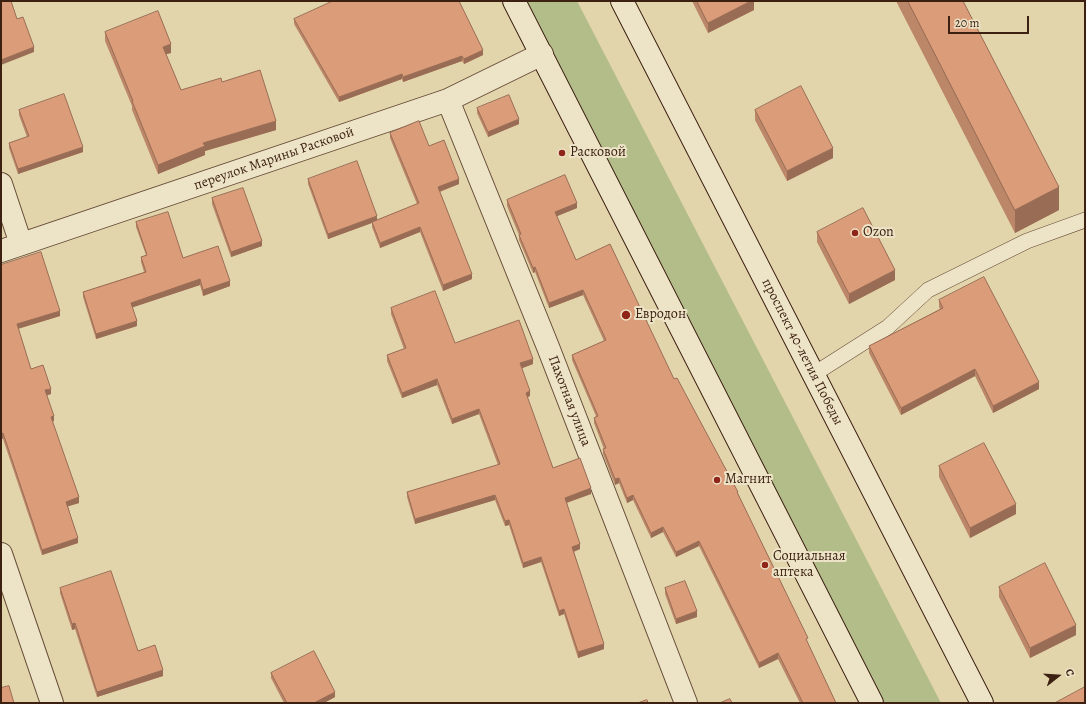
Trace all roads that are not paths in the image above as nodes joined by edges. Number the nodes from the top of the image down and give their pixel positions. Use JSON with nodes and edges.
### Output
{"nodes":[{"id":1,"x":514,"y":1,"type":"edge"},
{"id":2,"x":622,"y":1,"type":"edge"},
{"id":3,"x":542,"y":54,"type":"junction"},
{"id":4,"x":448,"y":100,"type":"junction"},
{"id":5,"x":1,"y":184,"type":"edge"},
{"id":6,"x":1085,"y":220,"type":"edge"},
{"id":7,"x":11,"y":248,"type":"edge"},
{"id":8,"x":814,"y":374,"type":"junction"},
{"id":9,"x":1,"y":554,"type":"edge"},
{"id":10,"x":52,"y":703,"type":"edge"},
{"id":11,"x":686,"y":703,"type":"edge"},
{"id":12,"x":872,"y":703,"type":"edge"},
{"id":13,"x":982,"y":703,"type":"edge"}],
"edges":[{"from":1,"to":3,"type":"main road"},
{"from":2,"to":8,"type":"main road","name":"проспект 40-летия Победы"},
{"from":3,"to":4,"type":"main road","name":"переулок Марины Расковой"},
{"from":3,"to":12,"type":"main road"},
{"from":4,"to":7,"type":"main road","name":"переулок Марины Расковой"},
{"from":4,"to":11,"type":"main road","name":"Пахотная улица"},
{"from":5,"to":7,"type":"main road"},
{"from":6,"to":8,"type":"lane"},
{"from":8,"to":13,"type":"main road","name":"проспект 40-летия Победы"},
{"from":9,"to":10,"type":"main road"}]}
